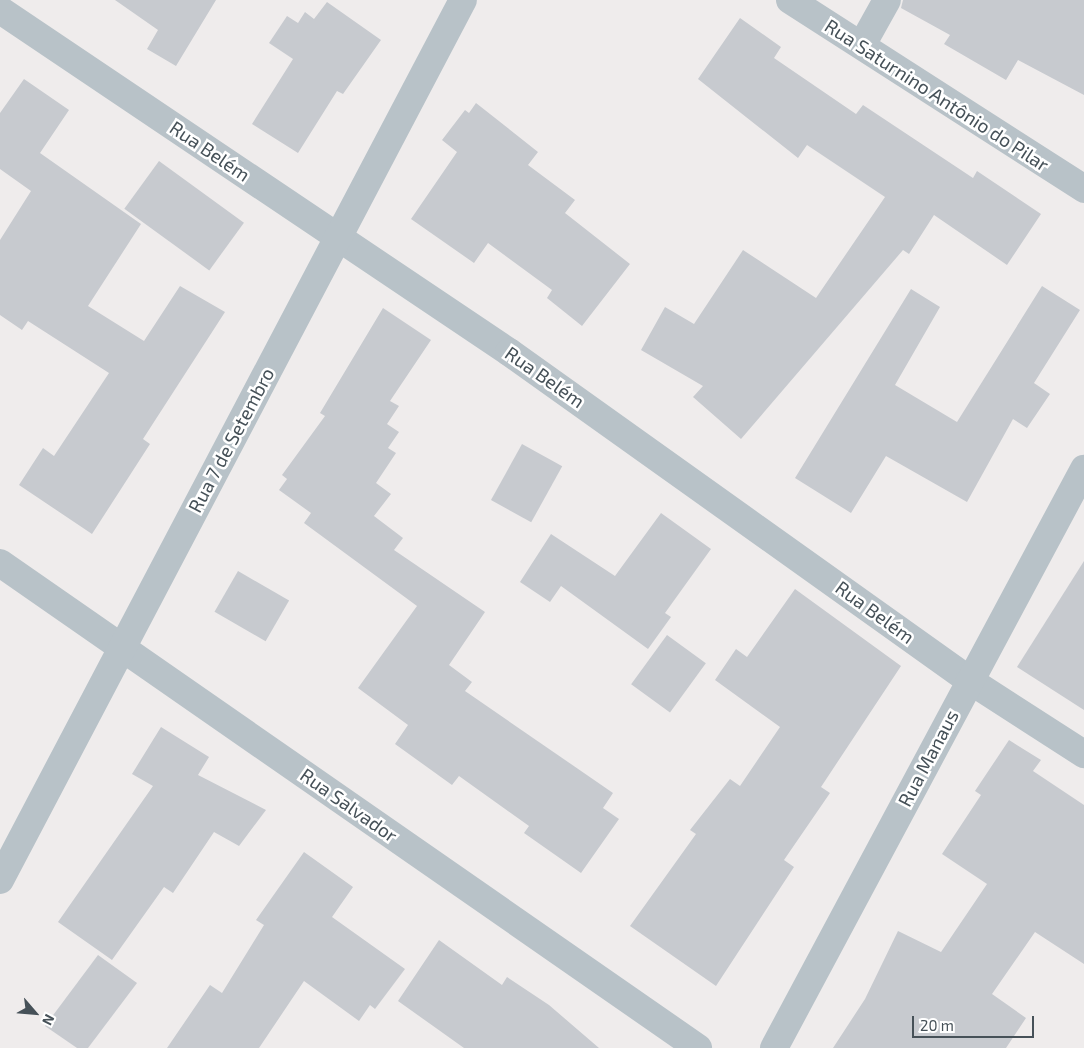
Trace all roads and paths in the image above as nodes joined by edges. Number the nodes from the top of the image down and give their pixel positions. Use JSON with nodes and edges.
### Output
{"nodes":[{"id":1,"x":464,"y":0,"type":"edge"},
{"id":2,"x":790,"y":0,"type":"edge"},
{"id":3,"x":887,"y":0,"type":"edge"},
{"id":4,"x":0,"y":10,"type":"edge"},
{"id":5,"x":862,"y":45,"type":"junction"},
{"id":6,"x":1084,"y":190,"type":"edge"},
{"id":7,"x":338,"y":237,"type":"junction"},
{"id":8,"x":1084,"y":469,"type":"edge"},
{"id":9,"x":0,"y":563,"type":"edge"},
{"id":10,"x":122,"y":647,"type":"junction"},
{"id":11,"x":969,"y":680,"type":"junction"},
{"id":12,"x":1084,"y":754,"type":"edge"},
{"id":13,"x":0,"y":880,"type":"edge"},
{"id":14,"x":698,"y":1048,"type":"edge"},
{"id":15,"x":774,"y":1048,"type":"edge"}],
"edges":[{"from":1,"to":7,"type":"street","name":"Rua 7 de Setembro"},
{"from":2,"to":5,"type":"street","name":"Rua Saturnino Antônio do Pilar"},
{"from":3,"to":5,"type":"street"},
{"from":4,"to":7,"type":"street","name":"Rua Belém"},
{"from":5,"to":6,"type":"street","name":"Rua Saturnino Antônio do Pilar"},
{"from":7,"to":10,"type":"street","name":"Rua 7 de Setembro"},
{"from":7,"to":11,"type":"street","name":"Rua Belém"},
{"from":8,"to":11,"type":"street","name":"Rua Manaus"},
{"from":9,"to":10,"type":"street","name":"Rua Salvador"},
{"from":10,"to":13,"type":"street","name":"Rua 7 de Setembro"},
{"from":10,"to":14,"type":"street","name":"Rua Salvador"},
{"from":11,"to":12,"type":"street","name":"Rua Belém"},
{"from":11,"to":15,"type":"street","name":"Rua Manaus"}]}
